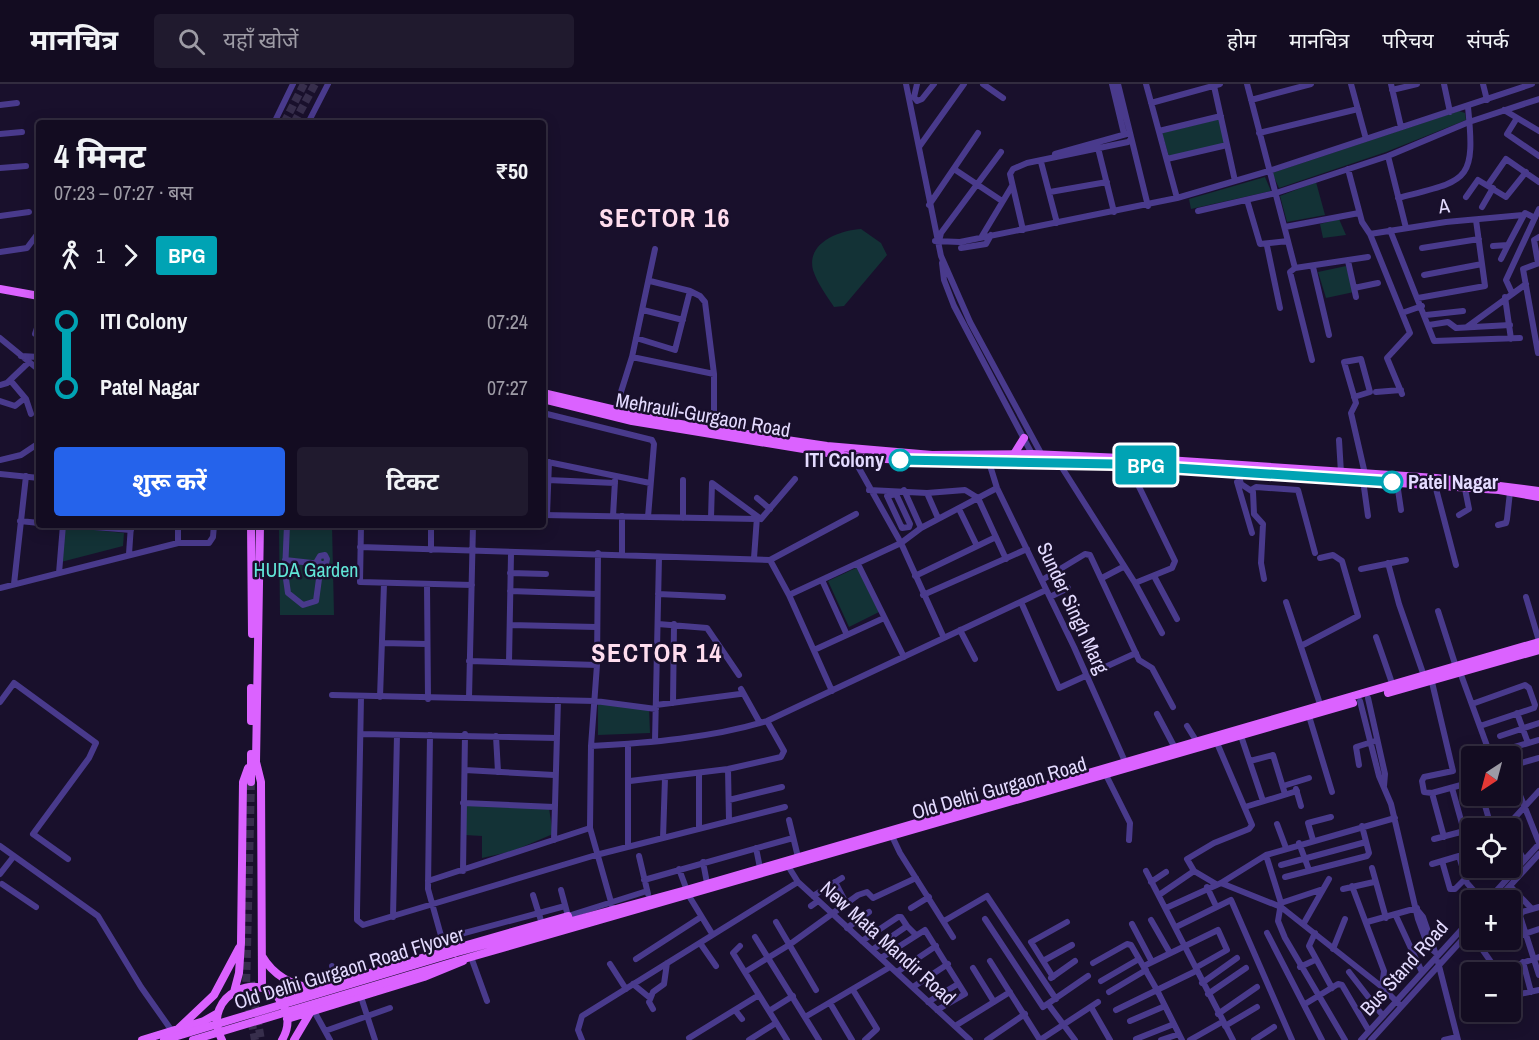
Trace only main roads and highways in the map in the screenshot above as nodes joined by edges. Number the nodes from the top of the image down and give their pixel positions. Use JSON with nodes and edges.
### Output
{"nodes":[{"id":1,"x":0,"y":287,"type":"edge"},
{"id":2,"x":36,"y":295,"type":"edge"},
{"id":3,"x":36,"y":295,"type":"edge"},
{"id":4,"x":546,"y":397,"type":"edge"},
{"id":5,"x":714,"y":433,"type":"junction"},
{"id":6,"x":1024,"y":438,"type":"road end"},
{"id":7,"x":1014,"y":454,"type":"junction"},
{"id":8,"x":1033,"y":458,"type":"junction"},
{"id":9,"x":1044,"y":458,"type":"junction"},
{"id":10,"x":988,"y":459,"type":"junction"},
{"id":11,"x":1234,"y":471,"type":"junction"},
{"id":12,"x":1364,"y":477,"type":"junction"},
{"id":13,"x":1387,"y":479,"type":"junction"},
{"id":14,"x":1539,"y":491,"type":"edge"},
{"id":15,"x":1539,"y":496,"type":"edge"},
{"id":16,"x":251,"y":528,"type":"edge"},
{"id":17,"x":260,"y":528,"type":"edge"},
{"id":18,"x":1537,"y":645,"type":"edge"},
{"id":19,"x":1428,"y":677,"type":"junction"},
{"id":20,"x":1240,"y":732,"type":"junction"},
{"id":21,"x":253,"y":762,"type":"junction"},
{"id":22,"x":1126,"y":765,"type":"junction"},
{"id":23,"x":253,"y":782,"type":"tunnel mouth"},
{"id":24,"x":989,"y":805,"type":"junction"},
{"id":25,"x":837,"y":850,"type":"junction"},
{"id":26,"x":688,"y":893,"type":"junction"},
{"id":27,"x":570,"y":923,"type":"junction"},
{"id":28,"x":543,"y":927,"type":"junction"},
{"id":29,"x":241,"y":943,"type":"junction"},
{"id":30,"x":262,"y":955,"type":"junction"},
{"id":31,"x":455,"y":957,"type":"junction"},
{"id":32,"x":469,"y":958,"type":"junction"},
{"id":33,"x":262,"y":988,"type":"junction"},
{"id":34,"x":319,"y":988,"type":"junction"},
{"id":35,"x":234,"y":992,"type":"junction"},
{"id":36,"x":279,"y":999,"type":"junction"},
{"id":37,"x":313,"y":1012,"type":"junction"},
{"id":38,"x":218,"y":1013,"type":"junction"},
{"id":39,"x":287,"y":1019,"type":"junction"},
{"id":40,"x":175,"y":1030,"type":"junction"},
{"id":41,"x":142,"y":1040,"type":"edge"},
{"id":42,"x":164,"y":1040,"type":"edge"},
{"id":43,"x":193,"y":1040,"type":"edge"},
{"id":44,"x":222,"y":1040,"type":"edge"},
{"id":45,"x":282,"y":1040,"type":"edge"},
{"id":46,"x":294,"y":1040,"type":"edge"}],
"edges":[{"from":1,"to":2,"type":"main road"},
{"from":1,"to":3,"type":"main road"},
{"from":4,"to":5,"type":"main road","name":"Mehrauli-Gurgaon Road"},
{"from":5,"to":10,"type":"main road","name":"Mehrauli-Gurgaon Road"},
{"from":5,"to":10,"type":"main road","name":"Mehrauli-Gurgaon Road"},
{"from":6,"to":7,"type":"main road"},
{"from":7,"to":8,"type":"main road","name":"Mehrauli-Gurgaon Road"},
{"from":7,"to":10,"type":"main road","name":"Mehrauli-Gurgaon Road"},
{"from":8,"to":9,"type":"main road","name":"Mehrauli-Gurgaon Road"},
{"from":8,"to":10,"type":"main road","name":"Mehrauli-Gurgaon Road"},
{"from":9,"to":11,"type":"main road","name":"Mehrauli-Gurgaon Road"},
{"from":9,"to":11,"type":"main road","name":"Mehrauli-Gurgaon Road"},
{"from":11,"to":12,"type":"main road","name":"Mehrauli-Gurgaon Road"},
{"from":11,"to":12,"type":"main road","name":"Mehrauli-Gurgaon Road"},
{"from":12,"to":13,"type":"main road","name":"Mehrauli-Gurgaon Road"},
{"from":13,"to":14,"type":"main road","name":"Mehrauli-Gurgaon Road"},
{"from":13,"to":15,"type":"main road","name":"Mehrauli-Gurgaon Road"},
{"from":16,"to":21,"type":"main road"},
{"from":17,"to":21,"type":"main road"},
{"from":18,"to":19,"type":"main road","name":"Old Delhi Gurgaon Road"},
{"from":19,"to":20,"type":"main road","name":"Old Delhi Gurgaon Road"},
{"from":19,"to":20,"type":"main road","name":"Old Delhi Gurgaon Road"},
{"from":20,"to":22,"type":"main road","name":"Old Delhi Gurgaon Road"},
{"from":20,"to":22,"type":"main road","name":"Old Delhi Gurgaon Road"},
{"from":21,"to":23,"type":"main road"},
{"from":21,"to":29,"type":"main road"},
{"from":21,"to":30,"type":"main road"},
{"from":22,"to":24,"type":"main road","name":"Old Delhi Gurgaon Road"},
{"from":22,"to":24,"type":"main road","name":"Old Delhi Gurgaon Road"},
{"from":24,"to":25,"type":"main road","name":"Old Delhi Gurgaon Road"},
{"from":25,"to":26,"type":"main road","name":"Old Delhi Gurgaon Road"},
{"from":25,"to":26,"type":"main road","name":"Old Delhi Gurgaon Road"},
{"from":26,"to":27,"type":"main road","name":"Old Delhi Gurgaon Road"},
{"from":26,"to":27,"type":"main road","name":"Old Delhi Gurgaon Road"},
{"from":27,"to":28,"type":"main road"},
{"from":27,"to":32,"type":"main road","name":"Old Delhi Gurgaon Road"},
{"from":28,"to":31,"type":"main road","name":"Old Delhi Gurgaon Road Flyover"},
{"from":28,"to":34,"type":"main road"},
{"from":29,"to":35,"type":"main road"},
{"from":29,"to":40,"type":"main road"},
{"from":30,"to":33,"type":"main road"},
{"from":30,"to":34,"type":"main road"},
{"from":31,"to":32,"type":"main road","name":"Old Delhi Gurgaon Road Flyover"},
{"from":31,"to":42,"type":"main road","name":"Old Delhi Gurgaon Road Flyover","bridge":true},
{"from":31,"to":43,"type":"main road","name":"Old Delhi Gurgaon Road Flyover","bridge":true},
{"from":32,"to":37,"type":"main road"},
{"from":33,"to":35,"type":"main road"},
{"from":33,"to":36,"type":"main road"},
{"from":34,"to":36,"type":"main road"},
{"from":35,"to":38,"type":"main road"},
{"from":36,"to":39,"type":"main road"},
{"from":37,"to":39,"type":"main road"},
{"from":37,"to":46,"type":"main road"},
{"from":38,"to":40,"type":"main road"},
{"from":38,"to":44,"type":"main road"},
{"from":39,"to":45,"type":"main road"},
{"from":40,"to":41,"type":"main road"}]}
